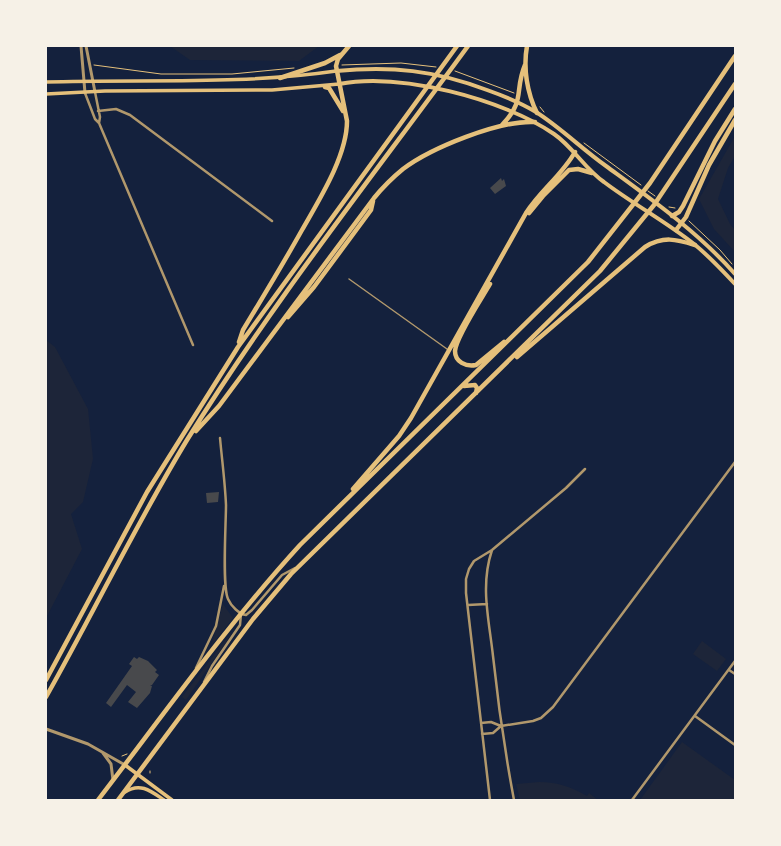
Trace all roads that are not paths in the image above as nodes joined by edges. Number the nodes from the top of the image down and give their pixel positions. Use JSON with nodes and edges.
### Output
{"nodes":[{"id":1,"x":81,"y":46,"type":"edge"},
{"id":2,"x":86,"y":46,"type":"edge"},
{"id":3,"x":349,"y":46,"type":"edge"},
{"id":4,"x":457,"y":46,"type":"edge"},
{"id":5,"x":468,"y":46,"type":"edge"},
{"id":6,"x":527,"y":46,"type":"edge"},
{"id":7,"x":341,"y":54,"type":"junction"},
{"id":8,"x":735,"y":56,"type":"edge"},
{"id":9,"x":524,"y":65,"type":"junction"},
{"id":10,"x":336,"y":71,"type":"junction"},
{"id":11,"x":280,"y":78,"type":"junction"},
{"id":12,"x":83,"y":81,"type":"junction"},
{"id":13,"x":92,"y":81,"type":"junction"},
{"id":14,"x":46,"y":82,"type":"edge"},
{"id":15,"x":340,"y":84,"type":"junction"},
{"id":16,"x":735,"y":84,"type":"edge"},
{"id":17,"x":325,"y":87,"type":"junction"},
{"id":18,"x":95,"y":92,"type":"junction"},
{"id":19,"x":85,"y":93,"type":"junction"},
{"id":20,"x":46,"y":94,"type":"edge"},
{"id":21,"x":518,"y":102,"type":"junction"},
{"id":22,"x":735,"y":109,"type":"edge"},
{"id":23,"x":98,"y":110,"type":"junction"},
{"id":24,"x":514,"y":112,"type":"junction"},
{"id":25,"x":537,"y":113,"type":"junction"},
{"id":26,"x":345,"y":114,"type":"junction"},
{"id":27,"x":735,"y":120,"type":"edge"},
{"id":28,"x":535,"y":122,"type":"junction"},
{"id":29,"x":99,"y":123,"type":"junction"},
{"id":30,"x":502,"y":126,"type":"junction"},
{"id":31,"x":575,"y":152,"type":"junction"},
{"id":32,"x":592,"y":173,"type":"junction"},
{"id":33,"x":672,"y":216,"type":"junction"},
{"id":34,"x":272,"y":221,"type":"dead end"},
{"id":35,"x":682,"y":224,"type":"junction"},
{"id":36,"x":676,"y":230,"type":"junction"},
{"id":37,"x":695,"y":245,"type":"junction"},
{"id":38,"x":735,"y":274,"type":"edge"},
{"id":39,"x":349,"y":279,"type":"dead end"},
{"id":40,"x":735,"y":284,"type":"edge"},
{"id":41,"x":524,"y":325,"type":"junction"},
{"id":42,"x":193,"y":345,"type":"dead end"},
{"id":43,"x":238,"y":347,"type":"junction"},
{"id":44,"x":449,"y":350,"type":"junction"},
{"id":45,"x":499,"y":371,"type":"junction"},
{"id":46,"x":463,"y":386,"type":"junction"},
{"id":47,"x":476,"y":393,"type":"junction"},
{"id":48,"x":220,"y":438,"type":"dead end"},
{"id":49,"x":187,"y":440,"type":"junction"},
{"id":50,"x":735,"y":462,"type":"edge"},
{"id":51,"x":585,"y":469,"type":"dead end"},
{"id":52,"x":334,"y":512,"type":"junction"},
{"id":53,"x":492,"y":550,"type":"junction"},
{"id":54,"x":300,"y":565,"type":"junction"},
{"id":55,"x":225,"y":583,"type":"junction"},
{"id":56,"x":487,"y":604,"type":"junction"},
{"id":57,"x":468,"y":605,"type":"junction"},
{"id":58,"x":241,"y":614,"type":"junction"},
{"id":59,"x":735,"y":661,"type":"edge"},
{"id":60,"x":729,"y":670,"type":"junction"},
{"id":61,"x":735,"y":674,"type":"edge"},
{"id":62,"x":192,"y":677,"type":"junction"},
{"id":63,"x":46,"y":680,"type":"edge"},
{"id":64,"x":198,"y":692,"type":"junction"},
{"id":65,"x":46,"y":697,"type":"edge"},
{"id":66,"x":695,"y":716,"type":"junction"},
{"id":67,"x":481,"y":723,"type":"junction"},
{"id":68,"x":501,"y":726,"type":"junction"},
{"id":69,"x":46,"y":729,"type":"edge"},
{"id":70,"x":482,"y":734,"type":"junction"},
{"id":71,"x":735,"y":745,"type":"edge"},
{"id":72,"x":102,"y":752,"type":"junction"},
{"id":73,"x":125,"y":765,"type":"junction"},
{"id":74,"x":137,"y":774,"type":"junction"},
{"id":75,"x":113,"y":780,"type":"junction"},
{"id":76,"x":123,"y":794,"type":"junction"},
{"id":77,"x":98,"y":800,"type":"edge"},
{"id":78,"x":118,"y":800,"type":"edge"},
{"id":79,"x":164,"y":800,"type":"edge"},
{"id":80,"x":172,"y":800,"type":"edge"},
{"id":81,"x":490,"y":800,"type":"edge"},
{"id":82,"x":514,"y":800,"type":"edge"},
{"id":83,"x":632,"y":800,"type":"edge"}],
"edges":[{"from":1,"to":12,"type":"street"},
{"from":2,"to":13,"type":"street"},
{"from":3,"to":7,"type":"highway"},
{"from":4,"to":43,"type":"highway"},
{"from":5,"to":49,"type":"highway"},
{"from":6,"to":9,"type":"highway"},
{"from":7,"to":10,"type":"highway"},
{"from":7,"to":11,"type":"highway"},
{"from":8,"to":41,"type":"highway"},
{"from":9,"to":21,"type":"highway"},
{"from":9,"to":25,"type":"highway"},
{"from":10,"to":11,"type":"main road"},
{"from":10,"to":15,"type":"highway"},
{"from":10,"to":21,"type":"main road"},
{"from":11,"to":13,"type":"main road"},
{"from":12,"to":13,"type":"main road"},
{"from":12,"to":14,"type":"main road"},
{"from":12,"to":19,"type":"street"},
{"from":13,"to":18,"type":"street"},
{"from":15,"to":17,"type":"main road"},
{"from":15,"to":24,"type":"main road"},
{"from":15,"to":26,"type":"highway"},
{"from":16,"to":45,"type":"highway"},
{"from":17,"to":18,"type":"main road"},
{"from":17,"to":26,"type":"highway"},
{"from":18,"to":19,"type":"main road"},
{"from":18,"to":23,"type":"street"},
{"from":19,"to":20,"type":"main road"},
{"from":19,"to":29,"type":"street"},
{"from":21,"to":24,"type":"highway"},
{"from":21,"to":25,"type":"main road"},
{"from":22,"to":33,"type":"highway"},
{"from":23,"to":29,"type":"street"},
{"from":23,"to":34,"type":"street"},
{"from":24,"to":28,"type":"main road"},
{"from":24,"to":30,"type":"highway"},
{"from":25,"to":33,"type":"main road"},
{"from":26,"to":43,"type":"highway"},
{"from":27,"to":35,"type":"highway"},
{"from":28,"to":30,"type":"highway"},
{"from":28,"to":31,"type":"main road"},
{"from":29,"to":42,"type":"street"},
{"from":30,"to":49,"type":"highway"},
{"from":31,"to":32,"type":"main road"},
{"from":31,"to":44,"type":"highway"},
{"from":32,"to":36,"type":"main road"},
{"from":32,"to":41,"type":"highway"},
{"from":33,"to":35,"type":"main road"},
{"from":35,"to":36,"type":"highway"},
{"from":35,"to":38,"type":"main road"},
{"from":36,"to":37,"type":"main road"},
{"from":37,"to":40,"type":"main road"},
{"from":37,"to":45,"type":"highway"},
{"from":39,"to":44,"type":"lane"},
{"from":41,"to":46,"type":"highway"},
{"from":43,"to":63,"type":"highway"},
{"from":44,"to":52,"type":"highway"},
{"from":45,"to":47,"type":"highway"},
{"from":46,"to":47,"type":"highway"},
{"from":46,"to":52,"type":"highway"},
{"from":47,"to":54,"type":"highway"},
{"from":48,"to":55,"type":"street"},
{"from":49,"to":65,"type":"highway"},
{"from":50,"to":68,"type":"street"},
{"from":51,"to":53,"type":"street"},
{"from":52,"to":58,"type":"highway"},
{"from":53,"to":56,"type":"street"},
{"from":53,"to":57,"type":"street"},
{"from":54,"to":58,"type":"street"},
{"from":54,"to":64,"type":"highway"},
{"from":55,"to":58,"type":"street"},
{"from":55,"to":62,"type":"street"},
{"from":56,"to":57,"type":"street"},
{"from":56,"to":68,"type":"street"},
{"from":57,"to":67,"type":"street"},
{"from":58,"to":62,"type":"highway"},
{"from":58,"to":64,"type":"street"},
{"from":59,"to":60,"type":"street"},
{"from":60,"to":61,"type":"street"},
{"from":60,"to":66,"type":"street"},
{"from":62,"to":73,"type":"highway"},
{"from":64,"to":74,"type":"highway"},
{"from":66,"to":71,"type":"street"},
{"from":66,"to":83,"type":"street"},
{"from":67,"to":68,"type":"street"},
{"from":67,"to":70,"type":"street"},
{"from":68,"to":70,"type":"street"},
{"from":68,"to":82,"type":"street"},
{"from":69,"to":72,"type":"street"},
{"from":70,"to":81,"type":"street"},
{"from":72,"to":73,"type":"street"},
{"from":72,"to":75,"type":"street"},
{"from":73,"to":74,"type":"main road"},
{"from":73,"to":75,"type":"highway"},
{"from":74,"to":76,"type":"highway"},
{"from":74,"to":80,"type":"main road"},
{"from":75,"to":77,"type":"highway"},
{"from":76,"to":78,"type":"highway"},
{"from":76,"to":79,"type":"main road"}]}
